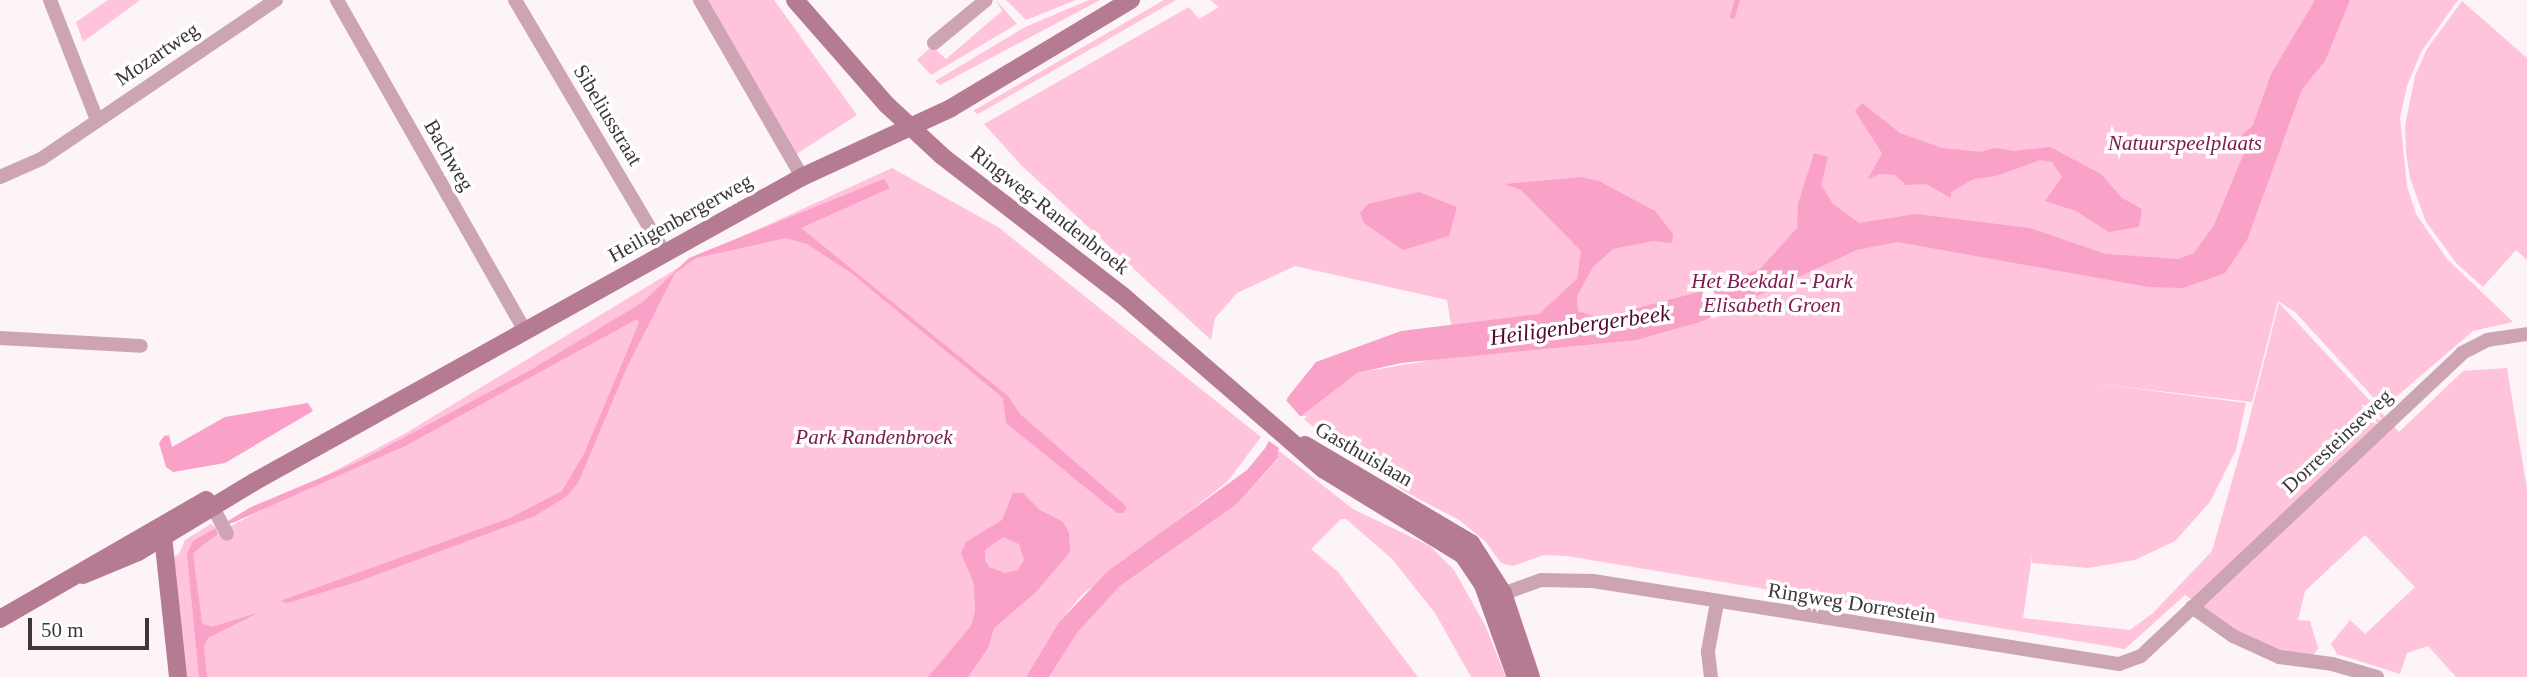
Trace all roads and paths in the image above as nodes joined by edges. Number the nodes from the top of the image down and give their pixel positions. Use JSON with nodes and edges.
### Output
{"nodes":[{"id":1,"x":50,"y":0,"type":"edge"},
{"id":2,"x":276,"y":0,"type":"edge"},
{"id":3,"x":337,"y":0,"type":"edge"},
{"id":4,"x":515,"y":0,"type":"edge"},
{"id":5,"x":700,"y":0,"type":"edge"},
{"id":6,"x":795,"y":0,"type":"edge"},
{"id":7,"x":986,"y":0,"type":"edge"},
{"id":8,"x":1131,"y":0,"type":"edge"},
{"id":9,"x":934,"y":43,"type":"dead end"},
{"id":10,"x":97,"y":120,"type":"junction"},
{"id":11,"x":911,"y":128,"type":"junction"},
{"id":12,"x":0,"y":177,"type":"edge"},
{"id":13,"x":802,"y":177,"type":"junction"},
{"id":14,"x":664,"y":251,"type":"junction"},
{"id":15,"x":525,"y":331,"type":"junction"},
{"id":16,"x":2527,"y":334,"type":"edge"},
{"id":17,"x":0,"y":338,"type":"edge"},
{"id":18,"x":141,"y":346,"type":"dead end"},
{"id":19,"x":1293,"y":438,"type":"joint"},
{"id":20,"x":214,"y":509,"type":"junction"},
{"id":21,"x":162,"y":531,"type":"junction"},
{"id":22,"x":226,"y":534,"type":"dead end"},
{"id":23,"x":1496,"y":596,"type":"junction"},
{"id":24,"x":1717,"y":603,"type":"junction"},
{"id":25,"x":2192,"y":607,"type":"junction"},
{"id":26,"x":0,"y":619,"type":"edge"},
{"id":27,"x":178,"y":677,"type":"edge"},
{"id":28,"x":1516,"y":677,"type":"edge"},
{"id":29,"x":1531,"y":677,"type":"edge"},
{"id":30,"x":1711,"y":677,"type":"edge"},
{"id":31,"x":2377,"y":677,"type":"edge"}],
"edges":[{"from":1,"to":10,"type":"street"},
{"from":2,"to":10,"type":"street","name":"Mozartweg"},
{"from":3,"to":15,"type":"street","name":"Bachweg"},
{"from":4,"to":14,"type":"street","name":"Sibeliusstraat"},
{"from":5,"to":13,"type":"street"},
{"from":6,"to":11,"type":"main road","name":"Ringweg-Randenbroek"},
{"from":7,"to":9,"type":"street"},
{"from":8,"to":11,"type":"main road","name":"Heiligenbergerweg"},
{"from":10,"to":12,"type":"street","name":"Mozartweg"},
{"from":11,"to":13,"type":"main road","name":"Heiligenbergerweg"},
{"from":11,"to":19,"type":"main road","name":"Ringweg-Randenbroek"},
{"from":13,"to":14,"type":"main road","name":"Heiligenbergerweg"},
{"from":14,"to":15,"type":"main road","name":"Heiligenbergerweg"},
{"from":15,"to":20,"type":"main road","name":"Heiligenbergerweg"},
{"from":16,"to":25,"type":"street","name":"Dorresteinseweg"},
{"from":17,"to":18,"type":"street"},
{"from":19,"to":23,"type":"main road","name":"Gasthuislaan"},
{"from":20,"to":21,"type":"main road","name":"Heiligenbergerweg"},
{"from":20,"to":22,"type":"street"},
{"from":21,"to":26,"type":"main road","name":"Heiligenbergerweg"},
{"from":21,"to":27,"type":"main road"},
{"from":23,"to":24,"type":"street","name":"Ringweg Dorrestein"},
{"from":23,"to":28,"type":"main road","name":"Gasthuislaan"},
{"from":23,"to":29,"type":"main road","name":"Gasthuislaan"},
{"from":24,"to":25,"type":"street","name":"Ringweg Dorrestein"},
{"from":24,"to":30,"type":"street"},
{"from":25,"to":31,"type":"street"}]}
